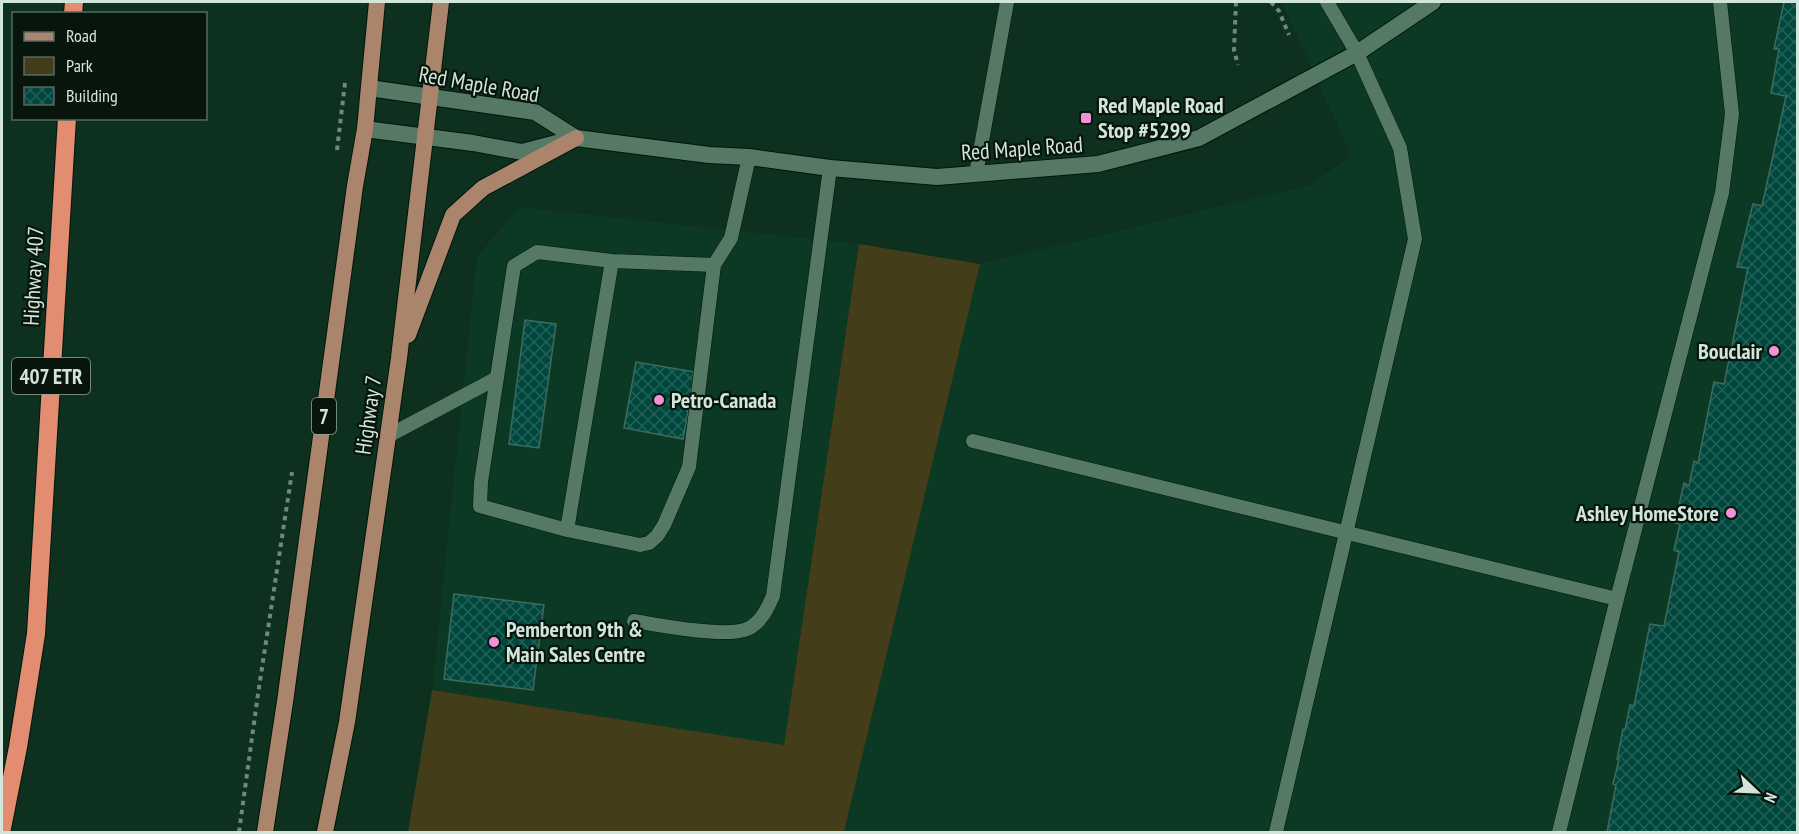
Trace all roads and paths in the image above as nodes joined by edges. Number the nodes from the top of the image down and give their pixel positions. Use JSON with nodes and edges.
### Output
{"nodes":[{"id":1,"x":377,"y":2,"type":"edge"},
{"id":2,"x":441,"y":2,"type":"edge"},
{"id":3,"x":1007,"y":2,"type":"edge"},
{"id":4,"x":1236,"y":2,"type":"edge"},
{"id":5,"x":1271,"y":2,"type":"edge"},
{"id":6,"x":1327,"y":2,"type":"edge"},
{"id":7,"x":1433,"y":2,"type":"edge"},
{"id":8,"x":1720,"y":2,"type":"edge"},
{"id":9,"x":1289,"y":35,"type":"dead end"},
{"id":10,"x":1357,"y":53,"type":"junction"},
{"id":11,"x":1238,"y":65,"type":"dead end"},
{"id":12,"x":369,"y":88,"type":"junction"},
{"id":13,"x":430,"y":97,"type":"junction"},
{"id":14,"x":67,"y":120,"type":"edge"},
{"id":15,"x":365,"y":129,"type":"junction"},
{"id":16,"x":425,"y":137,"type":"junction"},
{"id":17,"x":576,"y":138,"type":"junction"},
{"id":18,"x":749,"y":157,"type":"junction"},
{"id":19,"x":830,"y":168,"type":"junction"},
{"id":20,"x":976,"y":174,"type":"junction"},
{"id":21,"x":612,"y":261,"type":"junction"},
{"id":22,"x":714,"y":265,"type":"junction"},
{"id":23,"x":399,"y":358,"type":"junction"},
{"id":24,"x":497,"y":378,"type":"junction"},
{"id":25,"x":388,"y":435,"type":"junction"},
{"id":26,"x":973,"y":441,"type":"dead end"},
{"id":27,"x":567,"y":530,"type":"junction"},
{"id":28,"x":1347,"y":532,"type":"junction"},
{"id":29,"x":1617,"y":598,"type":"junction"},
{"id":30,"x":634,"y":621,"type":"dead end"},
{"id":31,"x":258,"y":694,"type":"dead end"},
{"id":32,"x":267,"y":825,"type":"edge"},
{"id":33,"x":2,"y":828,"type":"edge"},
{"id":34,"x":239,"y":832,"type":"edge"},
{"id":35,"x":325,"y":832,"type":"edge"},
{"id":36,"x":1276,"y":832,"type":"edge"},
{"id":37,"x":1559,"y":832,"type":"edge"}],
"edges":[{"from":1,"to":12,"type":"main road","name":"Highway 7","number":"7"},
{"from":2,"to":13,"type":"main road","name":"Highway 7"},
{"from":3,"to":20,"type":"lane"},
{"from":4,"to":11,"type":"path"},
{"from":5,"to":9,"type":"path"},
{"from":6,"to":10,"type":"lane"},
{"from":7,"to":10,"type":"street","name":"Red Maple Road"},
{"from":8,"to":29,"type":"lane"},
{"from":10,"to":20,"type":"street","name":"Red Maple Road"},
{"from":10,"to":28,"type":"lane"},
{"from":12,"to":13,"type":"street","name":"Red Maple Road"},
{"from":12,"to":15,"type":"main road","name":"Highway 7","number":"7"},
{"from":13,"to":16,"type":"main road","name":"Highway 7"},
{"from":13,"to":17,"type":"street","name":"Red Maple Road"},
{"from":14,"to":33,"type":"highway","name":"Highway 407","number":"407 ETR"},
{"from":15,"to":16,"type":"street","name":"Red Maple Road"},
{"from":15,"to":32,"type":"main road","name":"Highway 7","number":"7"},
{"from":16,"to":17,"type":"street","name":"Red Maple Road"},
{"from":16,"to":23,"type":"main road","name":"Highway 7"},
{"from":17,"to":18,"type":"street","name":"Red Maple Road"},
{"from":17,"to":23,"type":"main road"},
{"from":18,"to":19,"type":"street","name":"Red Maple Road"},
{"from":18,"to":22,"type":"lane"},
{"from":19,"to":20,"type":"street","name":"Red Maple Road"},
{"from":19,"to":30,"type":"lane"},
{"from":21,"to":22,"type":"lane"},
{"from":21,"to":24,"type":"lane"},
{"from":21,"to":27,"type":"lane"},
{"from":22,"to":27,"type":"lane"},
{"from":23,"to":25,"type":"main road","name":"Highway 7"},
{"from":24,"to":25,"type":"lane"},
{"from":24,"to":27,"type":"lane"},
{"from":25,"to":35,"type":"main road","name":"Highway 7"},
{"from":26,"to":28,"type":"lane"},
{"from":28,"to":29,"type":"lane"},
{"from":28,"to":36,"type":"lane"},
{"from":29,"to":37,"type":"lane"},
{"from":31,"to":34,"type":"path"}]}
